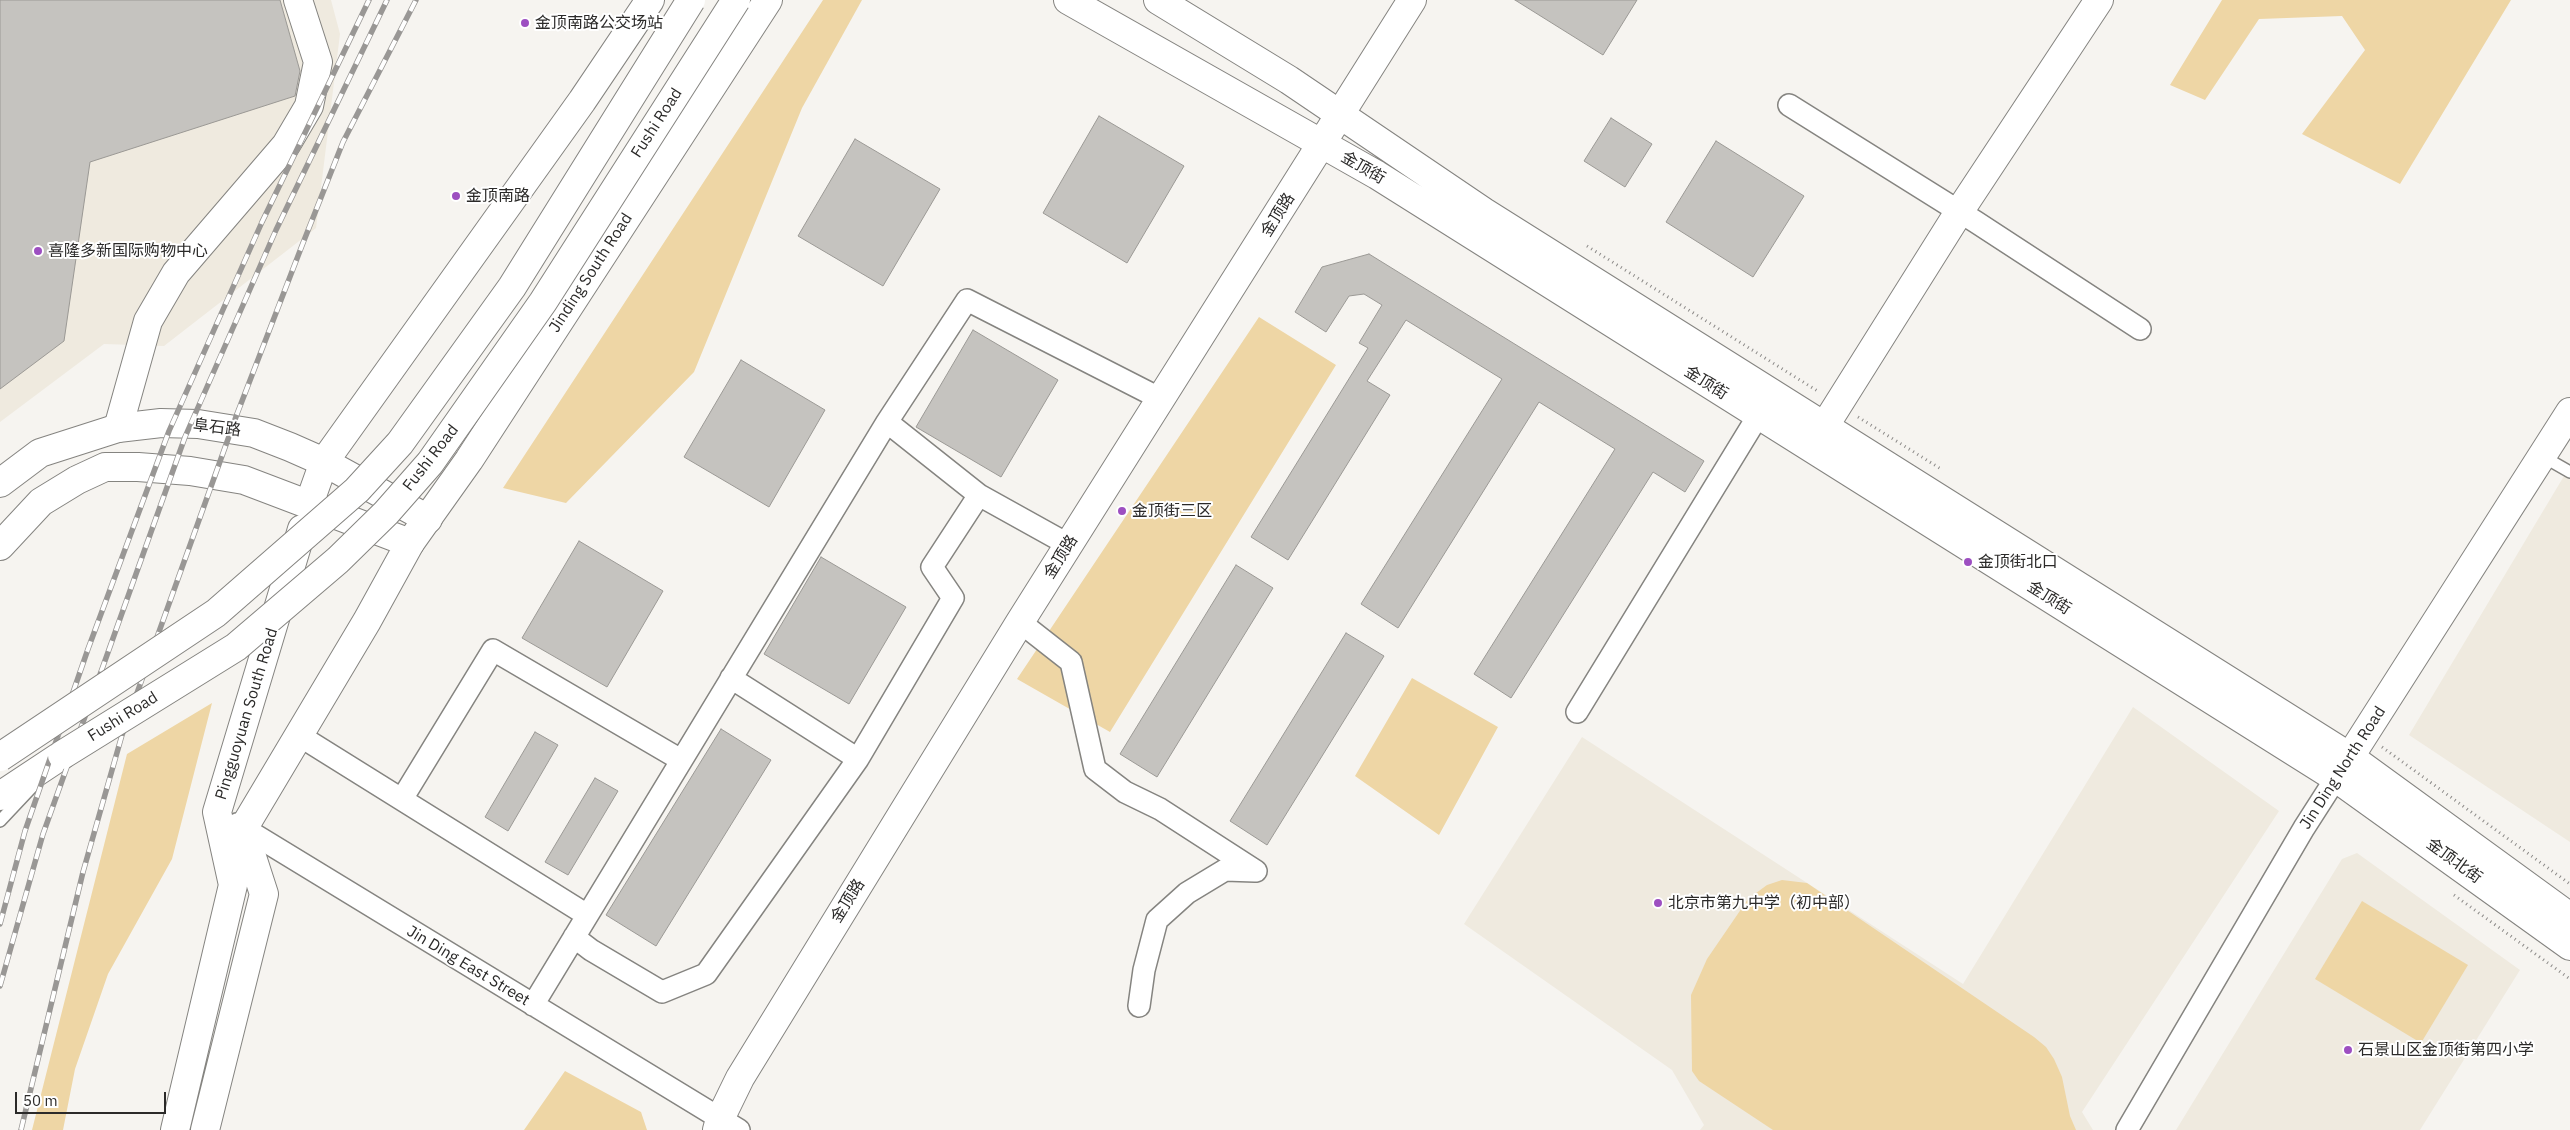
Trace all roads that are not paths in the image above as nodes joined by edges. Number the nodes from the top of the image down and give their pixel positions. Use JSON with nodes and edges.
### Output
{"nodes":[{"id":1,"x":298,"y":0,"type":"edge"},
{"id":2,"x":650,"y":0,"type":"edge"},
{"id":3,"x":691,"y":0,"type":"edge"},
{"id":4,"x":736,"y":0,"type":"edge"},
{"id":5,"x":768,"y":0,"type":"edge"},
{"id":6,"x":1068,"y":0,"type":"edge"},
{"id":7,"x":1158,"y":0,"type":"edge"},
{"id":8,"x":1412,"y":0,"type":"edge"},
{"id":9,"x":2099,"y":0,"type":"edge"},
{"id":10,"x":1789,"y":105,"type":"dead end"},
{"id":11,"x":1340,"y":115,"type":"junction"},
{"id":12,"x":1322,"y":145,"type":"junction"},
{"id":13,"x":1959,"y":212,"type":"junction"},
{"id":14,"x":2140,"y":329,"type":"dead end"},
{"id":15,"x":1161,"y":399,"type":"junction"},
{"id":16,"x":2570,"y":412,"type":"edge"},
{"id":17,"x":1758,"y":416,"type":"junction"},
{"id":18,"x":887,"y":422,"type":"junction"},
{"id":19,"x":1824,"y":427,"type":"junction"},
{"id":20,"x":118,"y":428,"type":"junction"},
{"id":21,"x":2542,"y":456,"type":"junction"},
{"id":22,"x":324,"y":462,"type":"junction"},
{"id":23,"x":2570,"y":472,"type":"edge"},
{"id":24,"x":0,"y":483,"type":"edge"},
{"id":25,"x":978,"y":495,"type":"junction"},
{"id":26,"x":309,"y":504,"type":"junction"},
{"id":27,"x":428,"y":519,"type":"junction"},
{"id":28,"x":410,"y":543,"type":"junction"},
{"id":29,"x":1069,"y":545,"type":"junction"},
{"id":30,"x":0,"y":546,"type":"edge"},
{"id":31,"x":1020,"y":622,"type":"junction"},
{"id":32,"x":731,"y":678,"type":"junction"},
{"id":33,"x":1577,"y":712,"type":"dead end"},
{"id":34,"x":300,"y":736,"type":"junction"},
{"id":35,"x":62,"y":755,"type":"junction"},
{"id":36,"x":0,"y":756,"type":"edge"},
{"id":37,"x":858,"y":759,"type":"junction"},
{"id":38,"x":682,"y":760,"type":"junction"},
{"id":39,"x":2343,"y":767,"type":"junction"},
{"id":40,"x":0,"y":796,"type":"edge"},
{"id":41,"x":402,"y":799,"type":"junction"},
{"id":42,"x":218,"y":812,"type":"junction"},
{"id":43,"x":0,"y":821,"type":"edge"},
{"id":44,"x":244,"y":828,"type":"junction"},
{"id":45,"x":588,"y":915,"type":"junction"},
{"id":46,"x":2570,"y":917,"type":"edge"},
{"id":47,"x":574,"y":937,"type":"junction"},
{"id":48,"x":2570,"y":946,"type":"edge"},
{"id":49,"x":533,"y":1005,"type":"junction"},
{"id":50,"x":1139,"y":1006,"type":"dead end"},
{"id":51,"x":725,"y":1126,"type":"edge"},
{"id":52,"x":175,"y":1130,"type":"edge"},
{"id":53,"x":205,"y":1130,"type":"edge"},
{"id":54,"x":2127,"y":1130,"type":"edge"}],
"edges":[{"from":1,"to":20,"type":"main road"},
{"from":2,"to":22,"type":"main road"},
{"from":3,"to":36,"type":"main road","name":"Fushi Road","bridge":true},
{"from":4,"to":35,"type":"main road","name":"Fushi Road","bridge":true},
{"from":5,"to":27,"type":"main road","name":"Jinding South Road"},
{"from":6,"to":12,"type":"main road","name":"金顶街"},
{"from":7,"to":11,"type":"main road","name":"金顶街"},
{"from":8,"to":11,"type":"main road","name":"金顶路"},
{"from":9,"to":13,"type":"main road"},
{"from":10,"to":13,"type":"street"},
{"from":11,"to":12,"type":"main road","name":"金顶路"},
{"from":11,"to":19,"type":"main road","name":"金顶街"},
{"from":12,"to":15,"type":"main road","name":"金顶路"},
{"from":12,"to":17,"type":"main road","name":"金顶街"},
{"from":13,"to":14,"type":"street"},
{"from":13,"to":19,"type":"main road"},
{"from":15,"to":18,"type":"street"},
{"from":15,"to":29,"type":"main road","name":"金顶路"},
{"from":16,"to":21,"type":"main road","name":"Jin Ding North Road"},
{"from":17,"to":33,"type":"street"},
{"from":17,"to":39,"type":"main road","name":"金顶街"},
{"from":18,"to":25,"type":"street"},
{"from":18,"to":32,"type":"street"},
{"from":19,"to":39,"type":"main road","name":"金顶街"},
{"from":20,"to":22,"type":"main road","name":"阜石路"},
{"from":20,"to":24,"type":"main road","name":"阜石路"},
{"from":21,"to":23,"type":"lane"},
{"from":21,"to":39,"type":"main road","name":"Jin Ding North Road"},
{"from":22,"to":26,"type":"main road"},
{"from":22,"to":27,"type":"main road","name":"阜石路"},
{"from":25,"to":29,"type":"street"},
{"from":25,"to":37,"type":"street"},
{"from":26,"to":28,"type":"main road"},
{"from":26,"to":30,"type":"main road"},
{"from":26,"to":42,"type":"main road","name":"Pingguoyuan South Road"},
{"from":27,"to":28,"type":"main road","name":"Jinding South Road"},
{"from":28,"to":34,"type":"main road"},
{"from":29,"to":31,"type":"main road","name":"金顶路"},
{"from":31,"to":50,"type":"street"},
{"from":31,"to":51,"type":"main road","name":"金顶路"},
{"from":32,"to":37,"type":"street"},
{"from":32,"to":38,"type":"street"},
{"from":34,"to":41,"type":"street"},
{"from":34,"to":44,"type":"main road"},
{"from":35,"to":40,"type":"main road","name":"Fushi Road"},
{"from":35,"to":43,"type":"lane"},
{"from":37,"to":47,"type":"street"},
{"from":38,"to":41,"type":"street"},
{"from":38,"to":45,"type":"street"},
{"from":39,"to":46,"type":"main road","name":"金顶北街"},
{"from":39,"to":48,"type":"main road","name":"金顶北街"},
{"from":39,"to":54,"type":"street","name":"Jin Ding North Road"},
{"from":41,"to":45,"type":"street"},
{"from":42,"to":44,"type":"street","name":"Jin Ding East Street"},
{"from":42,"to":52,"type":"main road","name":"Pingguoyuan South Road"},
{"from":44,"to":49,"type":"street","name":"Jin Ding East Street"},
{"from":44,"to":53,"type":"main road"},
{"from":45,"to":47,"type":"street"},
{"from":47,"to":49,"type":"street"},
{"from":49,"to":51,"type":"street","name":"Jin Ding East Street"}]}
